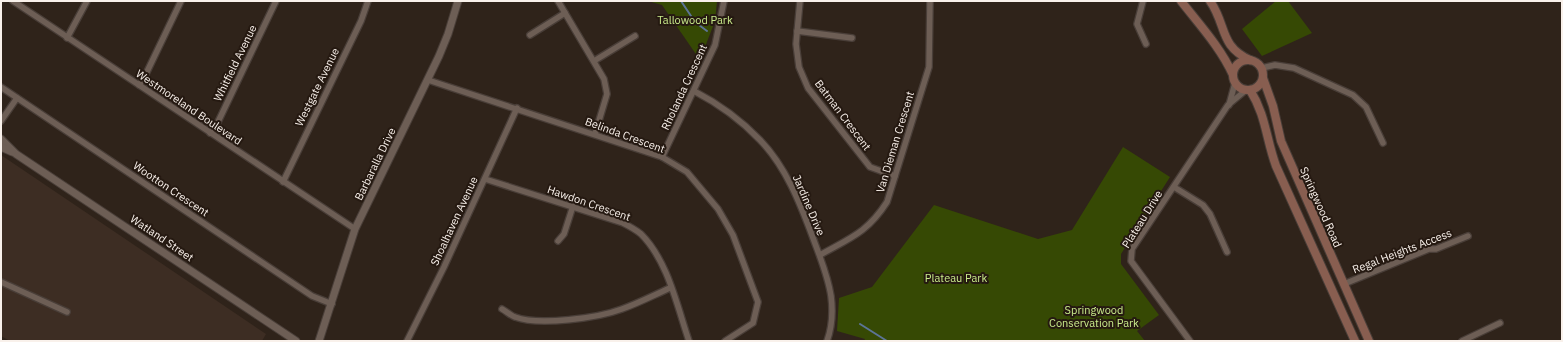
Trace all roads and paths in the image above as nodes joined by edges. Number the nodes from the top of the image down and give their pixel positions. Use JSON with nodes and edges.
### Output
{"nodes":[{"id":1,"x":13,"y":1,"type":"edge"},
{"id":2,"x":87,"y":1,"type":"edge"},
{"id":3,"x":181,"y":1,"type":"edge"},
{"id":4,"x":276,"y":1,"type":"edge"},
{"id":5,"x":368,"y":1,"type":"edge"},
{"id":6,"x":458,"y":1,"type":"edge"},
{"id":7,"x":558,"y":1,"type":"edge"},
{"id":8,"x":724,"y":1,"type":"edge"},
{"id":9,"x":800,"y":1,"type":"edge"},
{"id":10,"x":930,"y":1,"type":"edge"},
{"id":11,"x":1143,"y":1,"type":"edge"},
{"id":12,"x":1181,"y":1,"type":"edge"},
{"id":13,"x":1210,"y":1,"type":"edge"},
{"id":14,"x":565,"y":13,"type":"junction"},
{"id":15,"x":798,"y":31,"type":"junction"},
{"id":16,"x":530,"y":35,"type":"dead end"},
{"id":17,"x":635,"y":36,"type":"dead end"},
{"id":18,"x":68,"y":38,"type":"junction"},
{"id":19,"x":852,"y":38,"type":"dead end"},
{"id":20,"x":1146,"y":44,"type":"dead end"},
{"id":21,"x":1250,"y":60,"type":"junction"},
{"id":22,"x":594,"y":61,"type":"junction"},
{"id":23,"x":1262,"y":68,"type":"junction"},
{"id":24,"x":1263,"y":78,"type":"junction"},
{"id":25,"x":1234,"y":79,"type":"junction"},
{"id":26,"x":428,"y":80,"type":"junction"},
{"id":27,"x":139,"y":85,"type":"junction"},
{"id":28,"x":1,"y":87,"type":"edge"},
{"id":29,"x":1248,"y":90,"type":"junction"},
{"id":30,"x":694,"y":91,"type":"junction"},
{"id":31,"x":17,"y":98,"type":"junction"},
{"id":32,"x":1228,"y":105,"type":"junction"},
{"id":33,"x":517,"y":108,"type":"junction"},
{"id":34,"x":1,"y":121,"type":"edge"},
{"id":35,"x":210,"y":133,"type":"junction"},
{"id":36,"x":595,"y":134,"type":"junction"},
{"id":37,"x":1,"y":139,"type":"edge"},
{"id":38,"x":1382,"y":143,"type":"dead end"},
{"id":39,"x":1,"y":147,"type":"edge"},
{"id":40,"x":16,"y":154,"type":"junction"},
{"id":41,"x":662,"y":157,"type":"junction"},
{"id":42,"x":895,"y":176,"type":"junction"},
{"id":43,"x":485,"y":179,"type":"junction"},
{"id":44,"x":283,"y":182,"type":"junction"},
{"id":45,"x":1174,"y":187,"type":"junction"},
{"id":46,"x":573,"y":206,"type":"junction"},
{"id":47,"x":355,"y":229,"type":"junction"},
{"id":48,"x":1468,"y":236,"type":"dead end"},
{"id":49,"x":558,"y":242,"type":"dead end"},
{"id":50,"x":1227,"y":252,"type":"dead end"},
{"id":51,"x":820,"y":255,"type":"junction"},
{"id":52,"x":1,"y":282,"type":"edge"},
{"id":53,"x":1344,"y":284,"type":"junction"},
{"id":54,"x":670,"y":288,"type":"junction"},
{"id":55,"x":332,"y":304,"type":"junction"},
{"id":56,"x":502,"y":309,"type":"dead end"},
{"id":57,"x":67,"y":312,"type":"dead end"},
{"id":58,"x":1500,"y":323,"type":"dead end"},
{"id":59,"x":296,"y":341,"type":"edge"},
{"id":60,"x":319,"y":341,"type":"edge"},
{"id":61,"x":407,"y":341,"type":"edge"},
{"id":62,"x":689,"y":341,"type":"edge"},
{"id":63,"x":725,"y":341,"type":"edge"},
{"id":64,"x":827,"y":341,"type":"edge"},
{"id":65,"x":1190,"y":341,"type":"edge"},
{"id":66,"x":1355,"y":341,"type":"edge"},
{"id":67,"x":1369,"y":341,"type":"edge"},
{"id":68,"x":1462,"y":341,"type":"edge"}],
"edges":[{"from":1,"to":18,"type":"street","name":"Westmoreland Boulevard"},
{"from":2,"to":18,"type":"street"},
{"from":3,"to":27,"type":"street"},
{"from":4,"to":35,"type":"street","name":"Whitfield Avenue"},
{"from":5,"to":44,"type":"street","name":"Westgate Avenue"},
{"from":6,"to":26,"type":"street","name":"Barbaralla Drive"},
{"from":7,"to":14,"type":"street"},
{"from":8,"to":30,"type":"street","name":"Rholanda Crescent"},
{"from":9,"to":15,"type":"street","name":"Batman Crescent"},
{"from":10,"to":42,"type":"street","name":"Van Dieman Crescent"},
{"from":11,"to":20,"type":"street"},
{"from":12,"to":25,"type":"main road"},
{"from":13,"to":21,"type":"main road"},
{"from":14,"to":16,"type":"street"},
{"from":14,"to":22,"type":"street"},
{"from":15,"to":19,"type":"street"},
{"from":15,"to":42,"type":"street","name":"Batman Crescent"},
{"from":17,"to":22,"type":"street"},
{"from":18,"to":27,"type":"street","name":"Westmoreland Boulevard"},
{"from":21,"to":23,"type":"main road"},
{"from":21,"to":25,"type":"main road"},
{"from":22,"to":36,"type":"street"},
{"from":23,"to":24,"type":"main road"},
{"from":23,"to":38,"type":"street"},
{"from":24,"to":29,"type":"main road"},
{"from":24,"to":53,"type":"main road","name":"Springwood Road"},
{"from":25,"to":29,"type":"main road"},
{"from":25,"to":32,"type":"street","name":"Plateau Drive"},
{"from":26,"to":33,"type":"street","name":"Belinda Crescent"},
{"from":26,"to":47,"type":"street","name":"Barbaralla Drive"},
{"from":27,"to":35,"type":"street","name":"Westmoreland Boulevard"},
{"from":28,"to":31,"type":"street","name":"Wootton Crescent"},
{"from":29,"to":32,"type":"street","name":"Plateau Drive"},
{"from":29,"to":66,"type":"main road"},
{"from":30,"to":41,"type":"street","name":"Rholanda Crescent"},
{"from":30,"to":51,"type":"street","name":"Jardine Drive"},
{"from":31,"to":34,"type":"street"},
{"from":31,"to":55,"type":"street","name":"Wootton Crescent"},
{"from":32,"to":45,"type":"street","name":"Plateau Drive"},
{"from":33,"to":36,"type":"street","name":"Belinda Crescent"},
{"from":33,"to":43,"type":"street","name":"Shoalhaven Avenue"},
{"from":35,"to":44,"type":"street","name":"Westmoreland Boulevard"},
{"from":36,"to":41,"type":"street","name":"Belinda Crescent"},
{"from":37,"to":40,"type":"street","name":"Watland Street"},
{"from":39,"to":40,"type":"street","name":"Watland Street"},
{"from":40,"to":59,"type":"street","name":"Watland Street"},
{"from":41,"to":63,"type":"street","name":"Belinda Crescent"},
{"from":42,"to":51,"type":"street","name":"Van Dieman Crescent"},
{"from":43,"to":46,"type":"street","name":"Hawdon Crescent"},
{"from":43,"to":61,"type":"street","name":"Shoalhaven Avenue"},
{"from":44,"to":47,"type":"street","name":"Westmoreland Boulevard"},
{"from":45,"to":50,"type":"street"},
{"from":45,"to":65,"type":"street","name":"Plateau Drive"},
{"from":46,"to":49,"type":"street"},
{"from":46,"to":54,"type":"street","name":"Hawdon Crescent"},
{"from":47,"to":55,"type":"street","name":"Barbaralla Drive"},
{"from":48,"to":53,"type":"street","name":"Regal Heights Access"},
{"from":51,"to":64,"type":"street","name":"Jardine Drive"},
{"from":52,"to":57,"type":"street"},
{"from":53,"to":67,"type":"main road","name":"Springwood Road"},
{"from":54,"to":56,"type":"street"},
{"from":54,"to":62,"type":"street","name":"Hawdon Crescent"},
{"from":55,"to":60,"type":"street","name":"Barbaralla Drive"},
{"from":58,"to":68,"type":"street"}]}
